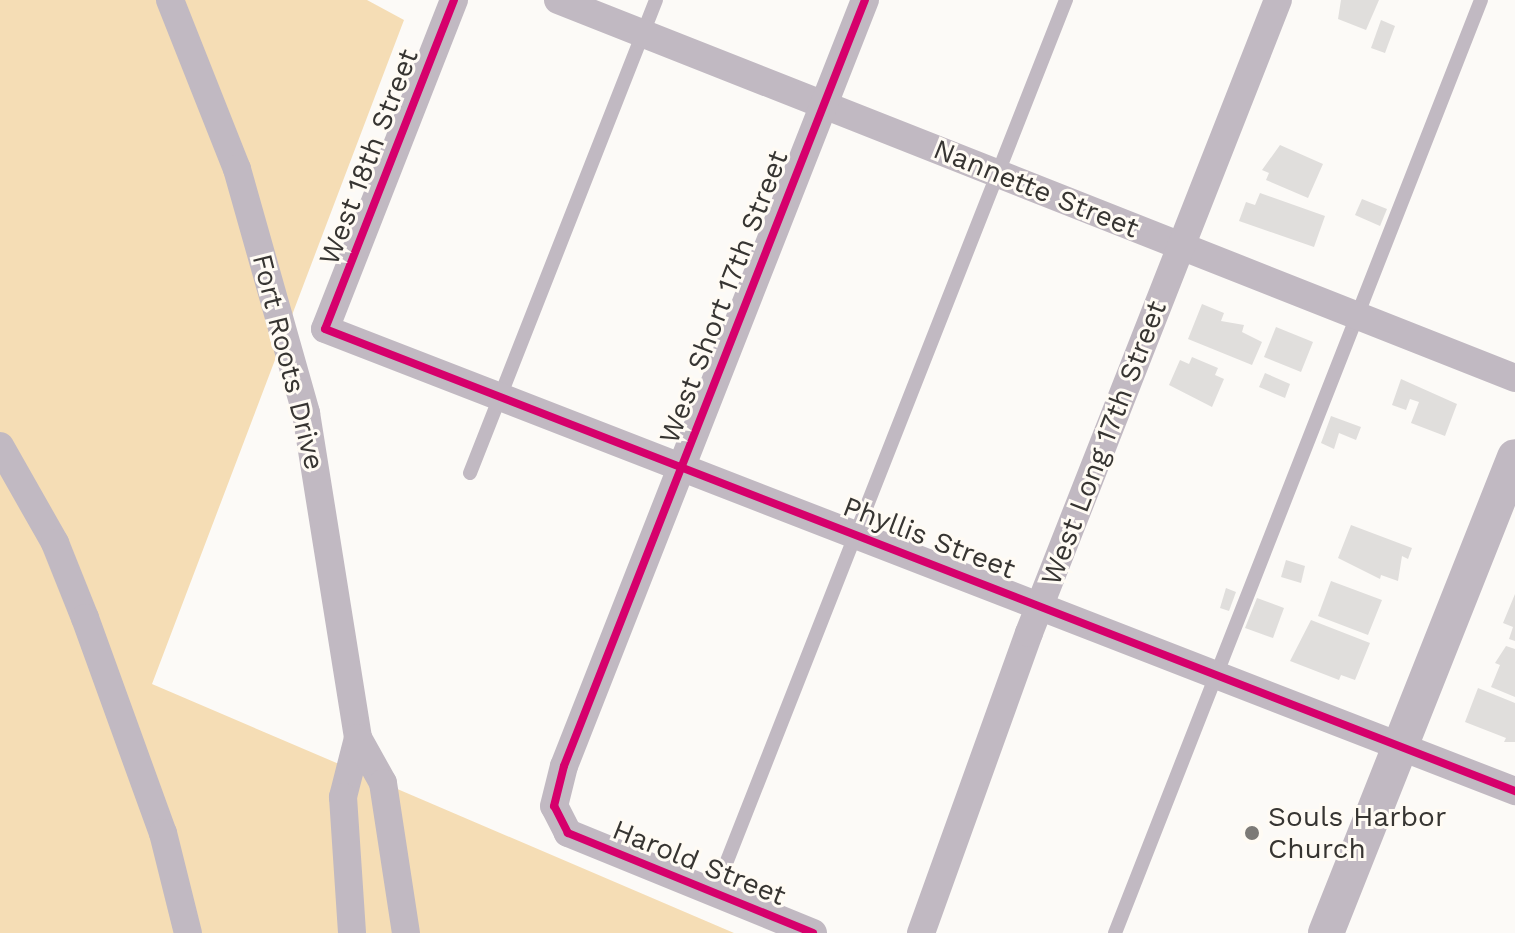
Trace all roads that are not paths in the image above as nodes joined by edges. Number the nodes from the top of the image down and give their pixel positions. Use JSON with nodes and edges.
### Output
{"nodes":[{"id":1,"x":170,"y":0,"type":"edge"},
{"id":2,"x":454,"y":0,"type":"edge"},
{"id":3,"x":558,"y":0,"type":"edge"},
{"id":4,"x":656,"y":0,"type":"edge"},
{"id":5,"x":865,"y":0,"type":"edge"},
{"id":6,"x":1066,"y":0,"type":"edge"},
{"id":7,"x":1278,"y":0,"type":"edge"},
{"id":8,"x":1481,"y":0,"type":"edge"},
{"id":9,"x":642,"y":33,"type":"junction"},
{"id":10,"x":823,"y":105,"type":"junction"},
{"id":11,"x":999,"y":174,"type":"junction"},
{"id":12,"x":1182,"y":246,"type":"junction"},
{"id":13,"x":1357,"y":315,"type":"junction"},
{"id":14,"x":325,"y":329,"type":"joint"},
{"id":15,"x":1515,"y":378,"type":"edge"},
{"id":16,"x":501,"y":395,"type":"junction"},
{"id":17,"x":0,"y":446,"type":"edge"},
{"id":18,"x":1515,"y":457,"type":"edge"},
{"id":19,"x":682,"y":465,"type":"junction"},
{"id":20,"x":470,"y":473,"type":"dead end"},
{"id":21,"x":857,"y":534,"type":"junction"},
{"id":22,"x":1040,"y":606,"type":"junction"},
{"id":23,"x":1216,"y":674,"type":"junction"},
{"id":24,"x":358,"y":738,"type":"junction"},
{"id":25,"x":1402,"y":747,"type":"junction"},
{"id":26,"x":1515,"y":791,"type":"edge"},
{"id":27,"x":568,"y":833,"type":"joint"},
{"id":28,"x":714,"y":894,"type":"junction"},
{"id":29,"x":188,"y":933,"type":"edge"},
{"id":30,"x":352,"y":933,"type":"edge"},
{"id":31,"x":406,"y":933,"type":"edge"},
{"id":32,"x":813,"y":933,"type":"edge"},
{"id":33,"x":921,"y":933,"type":"edge"},
{"id":34,"x":1115,"y":933,"type":"edge"},
{"id":35,"x":1326,"y":933,"type":"edge"}],
"edges":[{"from":1,"to":24,"type":"street","name":"Fort Roots Drive"},
{"from":2,"to":14,"type":"street","name":"West 18th Street"},
{"from":3,"to":9,"type":"street","name":"Nannette Street"},
{"from":4,"to":9,"type":"lane"},
{"from":5,"to":10,"type":"street","name":"West Short 17th Street"},
{"from":6,"to":11,"type":"lane"},
{"from":7,"to":12,"type":"street","name":"West Long 17th Street"},
{"from":8,"to":13,"type":"lane"},
{"from":9,"to":10,"type":"street","name":"Nannette Street"},
{"from":9,"to":16,"type":"lane"},
{"from":10,"to":11,"type":"street","name":"Nannette Street"},
{"from":10,"to":19,"type":"street","name":"West Short 17th Street"},
{"from":11,"to":12,"type":"street","name":"Nannette Street"},
{"from":11,"to":21,"type":"lane"},
{"from":12,"to":13,"type":"street","name":"Nannette Street"},
{"from":12,"to":22,"type":"street","name":"West Long 17th Street"},
{"from":13,"to":15,"type":"street","name":"Nannette Street"},
{"from":13,"to":23,"type":"lane"},
{"from":14,"to":16,"type":"street","name":"Phyllis Street"},
{"from":16,"to":19,"type":"street","name":"Phyllis Street"},
{"from":16,"to":20,"type":"lane"},
{"from":17,"to":29,"type":"street"},
{"from":18,"to":25,"type":"street"},
{"from":19,"to":21,"type":"street","name":"Phyllis Street"},
{"from":19,"to":27,"type":"street","name":"West Short 17th Street"},
{"from":21,"to":22,"type":"street","name":"Phyllis Street"},
{"from":21,"to":28,"type":"lane"},
{"from":22,"to":23,"type":"street","name":"Phyllis Street"},
{"from":22,"to":33,"type":"street","name":"West Long 17th Street"},
{"from":23,"to":25,"type":"street","name":"Phyllis Street"},
{"from":23,"to":34,"type":"lane"},
{"from":24,"to":30,"type":"street","name":"Fort Roots Drive"},
{"from":24,"to":31,"type":"street","name":"Fort Roots Drive"},
{"from":25,"to":26,"type":"street","name":"Phyllis Street"},
{"from":25,"to":35,"type":"street"},
{"from":27,"to":28,"type":"street","name":"Harold Street"},
{"from":28,"to":32,"type":"street","name":"Harold Street"}]}
